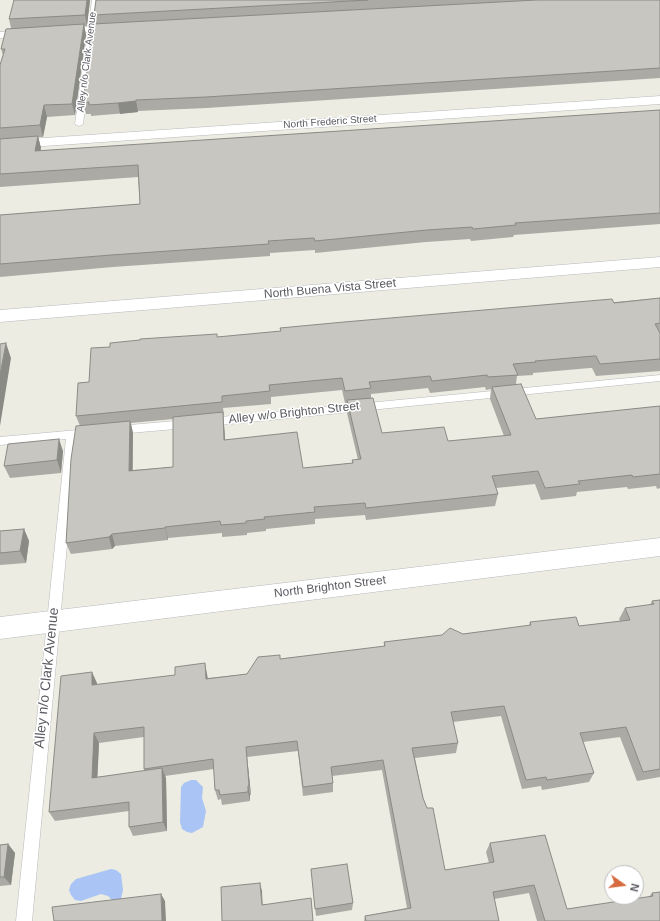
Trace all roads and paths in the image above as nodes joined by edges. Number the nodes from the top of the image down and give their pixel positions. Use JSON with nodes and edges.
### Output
{"nodes":[{"id":1,"x":95,"y":0,"type":"edge"},
{"id":2,"x":130,"y":27,"type":"edge"},
{"id":3,"x":91,"y":29,"type":"junction"},
{"id":4,"x":0,"y":35,"type":"edge"},
{"id":5,"x":660,"y":100,"type":"edge"},
{"id":6,"x":79,"y":124,"type":"dead end"},
{"id":7,"x":0,"y":145,"type":"edge"},
{"id":8,"x":660,"y":262,"type":"edge"},
{"id":9,"x":0,"y":316,"type":"edge"},
{"id":10,"x":660,"y":378,"type":"edge"},
{"id":11,"x":72,"y":435,"type":"junction"},
{"id":12,"x":0,"y":441,"type":"edge"},
{"id":13,"x":660,"y":547,"type":"edge"},
{"id":14,"x":53,"y":620,"type":"junction"},
{"id":15,"x":0,"y":628,"type":"edge"},
{"id":16,"x":24,"y":921,"type":"edge"}],
"edges":[{"from":1,"to":3,"type":"lane","name":"Alley n/o Clark Avenue"},
{"from":2,"to":3,"type":"street"},
{"from":3,"to":4,"type":"street"},
{"from":3,"to":6,"type":"lane","name":"Alley n/o Clark Avenue"},
{"from":5,"to":7,"type":"street","name":"North Frederic Street"},
{"from":8,"to":9,"type":"main road","name":"North Buena Vista Street"},
{"from":10,"to":11,"type":"lane","name":"Alley w/o Brighton Street"},
{"from":11,"to":12,"type":"lane","name":"Alley w/o Brighton Street"},
{"from":11,"to":14,"type":"lane","name":"Alley n/o Clark Avenue"},
{"from":13,"to":14,"type":"street","name":"North Brighton Street"},
{"from":14,"to":15,"type":"street","name":"North Brighton Street"},
{"from":14,"to":16,"type":"lane","name":"Alley n/o Clark Avenue"}]}
